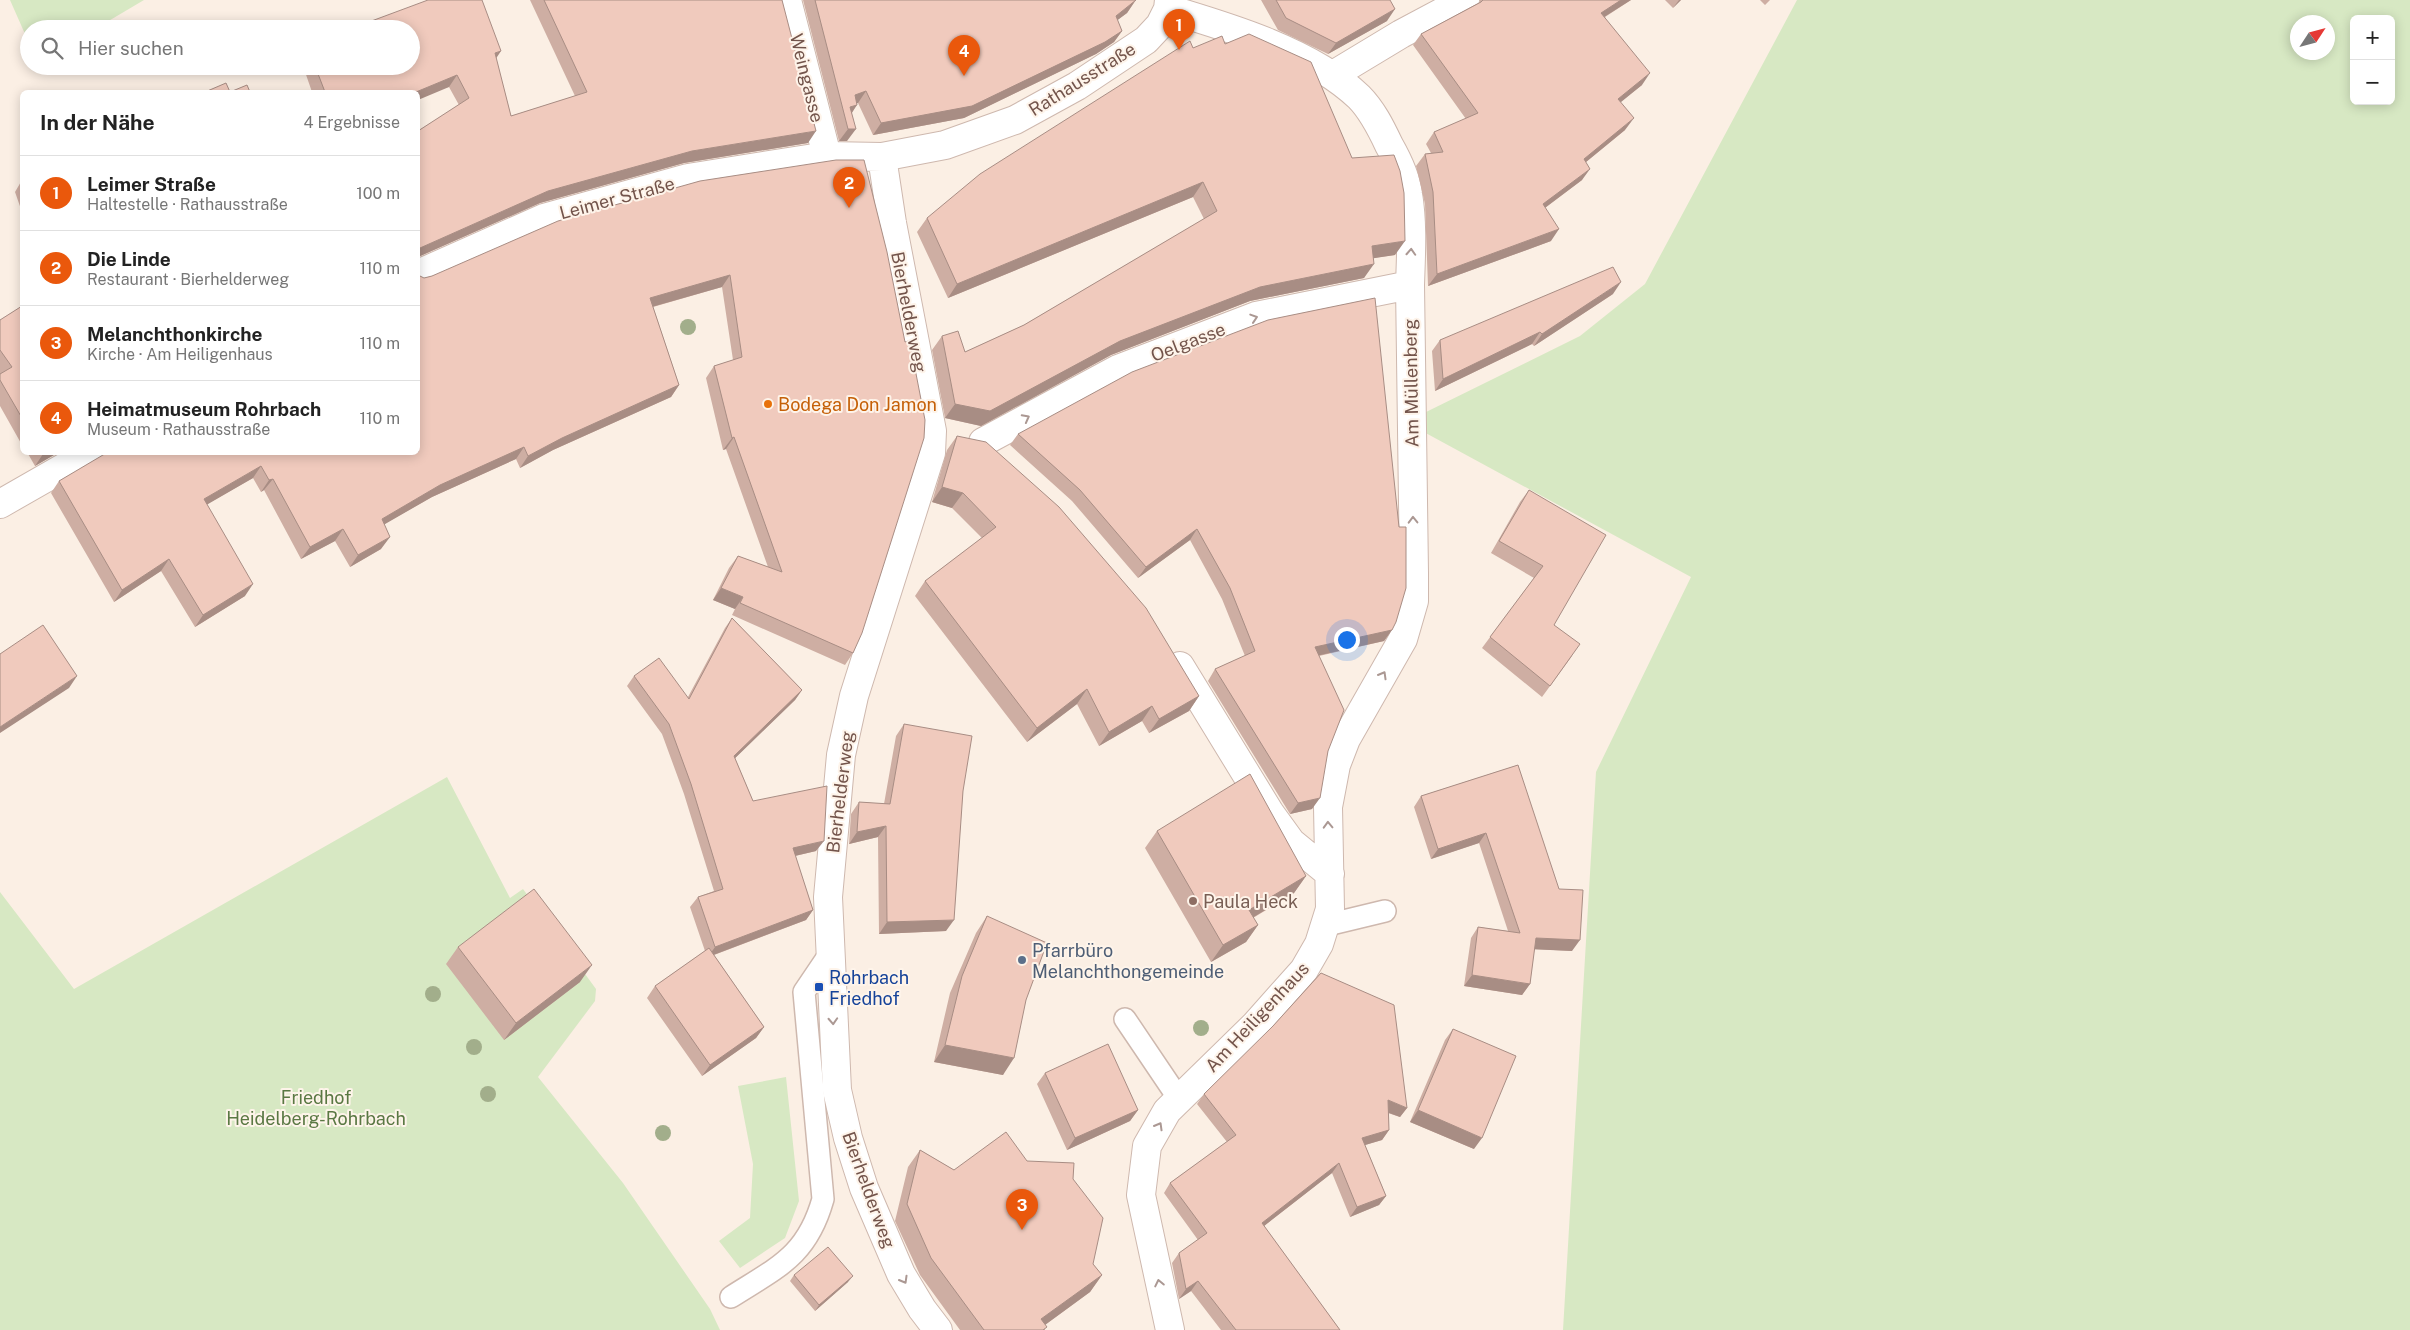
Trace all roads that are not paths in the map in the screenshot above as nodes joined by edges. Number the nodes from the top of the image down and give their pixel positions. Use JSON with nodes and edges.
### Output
{"nodes":[{"id":1,"x":788,"y":0,"type":"edge"},
{"id":2,"x":1465,"y":0,"type":"edge"},
{"id":3,"x":1168,"y":5,"type":"edge"},
{"id":4,"x":1333,"y":75,"type":"junction"},
{"id":5,"x":827,"y":156,"type":"junction"},
{"id":6,"x":882,"y":157,"type":"junction"},
{"id":7,"x":420,"y":273,"type":"edge"},
{"id":8,"x":1410,"y":285,"type":"junction"},
{"id":9,"x":932,"y":431,"type":"junction"},
{"id":10,"x":983,"y":442,"type":"junction"},
{"id":11,"x":86,"y":455,"type":"edge"},
{"id":12,"x":1004,"y":461,"type":"edge"},
{"id":13,"x":0,"y":504,"type":"edge"},
{"id":14,"x":1167,"y":645,"type":"edge"},
{"id":15,"x":1330,"y":874,"type":"junction"},
{"id":16,"x":1385,"y":911,"type":"dead end"},
{"id":17,"x":1326,"y":925,"type":"junction"},
{"id":18,"x":829,"y":955,"type":"junction"},
{"id":19,"x":1125,"y":1019,"type":"dead end"},
{"id":20,"x":1179,"y":1099,"type":"junction"},
{"id":21,"x":731,"y":1297,"type":"dead end"},
{"id":22,"x":938,"y":1330,"type":"edge"},
{"id":23,"x":1170,"y":1330,"type":"edge"}],
"edges":[{"from":1,"to":5,"type":"street","name":"Weingasse"},
{"from":2,"to":4,"type":"street"},
{"from":3,"to":4,"type":"street","name":"Am Müllenberg"},
{"from":3,"to":6,"type":"street","name":"Rathausstraße"},
{"from":8,"to":4,"type":"street","name":"Am Müllenberg","one_way":true},
{"from":5,"to":6,"type":"street","name":"Rathausstraße"},
{"from":5,"to":7,"type":"street","name":"Leimer Straße"},
{"from":6,"to":9,"type":"street","name":"Bierhelderweg"},
{"from":10,"to":8,"type":"street","name":"Oelgasse","one_way":true},
{"from":15,"to":8,"type":"street","name":"Am Müllenberg","one_way":true},
{"from":9,"to":10,"type":"street"},
{"from":9,"to":18,"type":"street","name":"Bierhelderweg"},
{"from":10,"to":12,"type":"street"},
{"from":11,"to":13,"type":"street"},
{"from":14,"to":15,"type":"street"},
{"from":15,"to":17,"type":"street","name":"Am Heiligenhaus"},
{"from":16,"to":17,"type":"lane"},
{"from":17,"to":20,"type":"street","name":"Am Heiligenhaus"},
{"from":18,"to":21,"type":"lane"},
{"from":18,"to":22,"type":"street","name":"Bierhelderweg","one_way":true},
{"from":19,"to":20,"type":"lane"},
{"from":23,"to":20,"type":"street","name":"Am Heiligenhaus","one_way":true}]}
